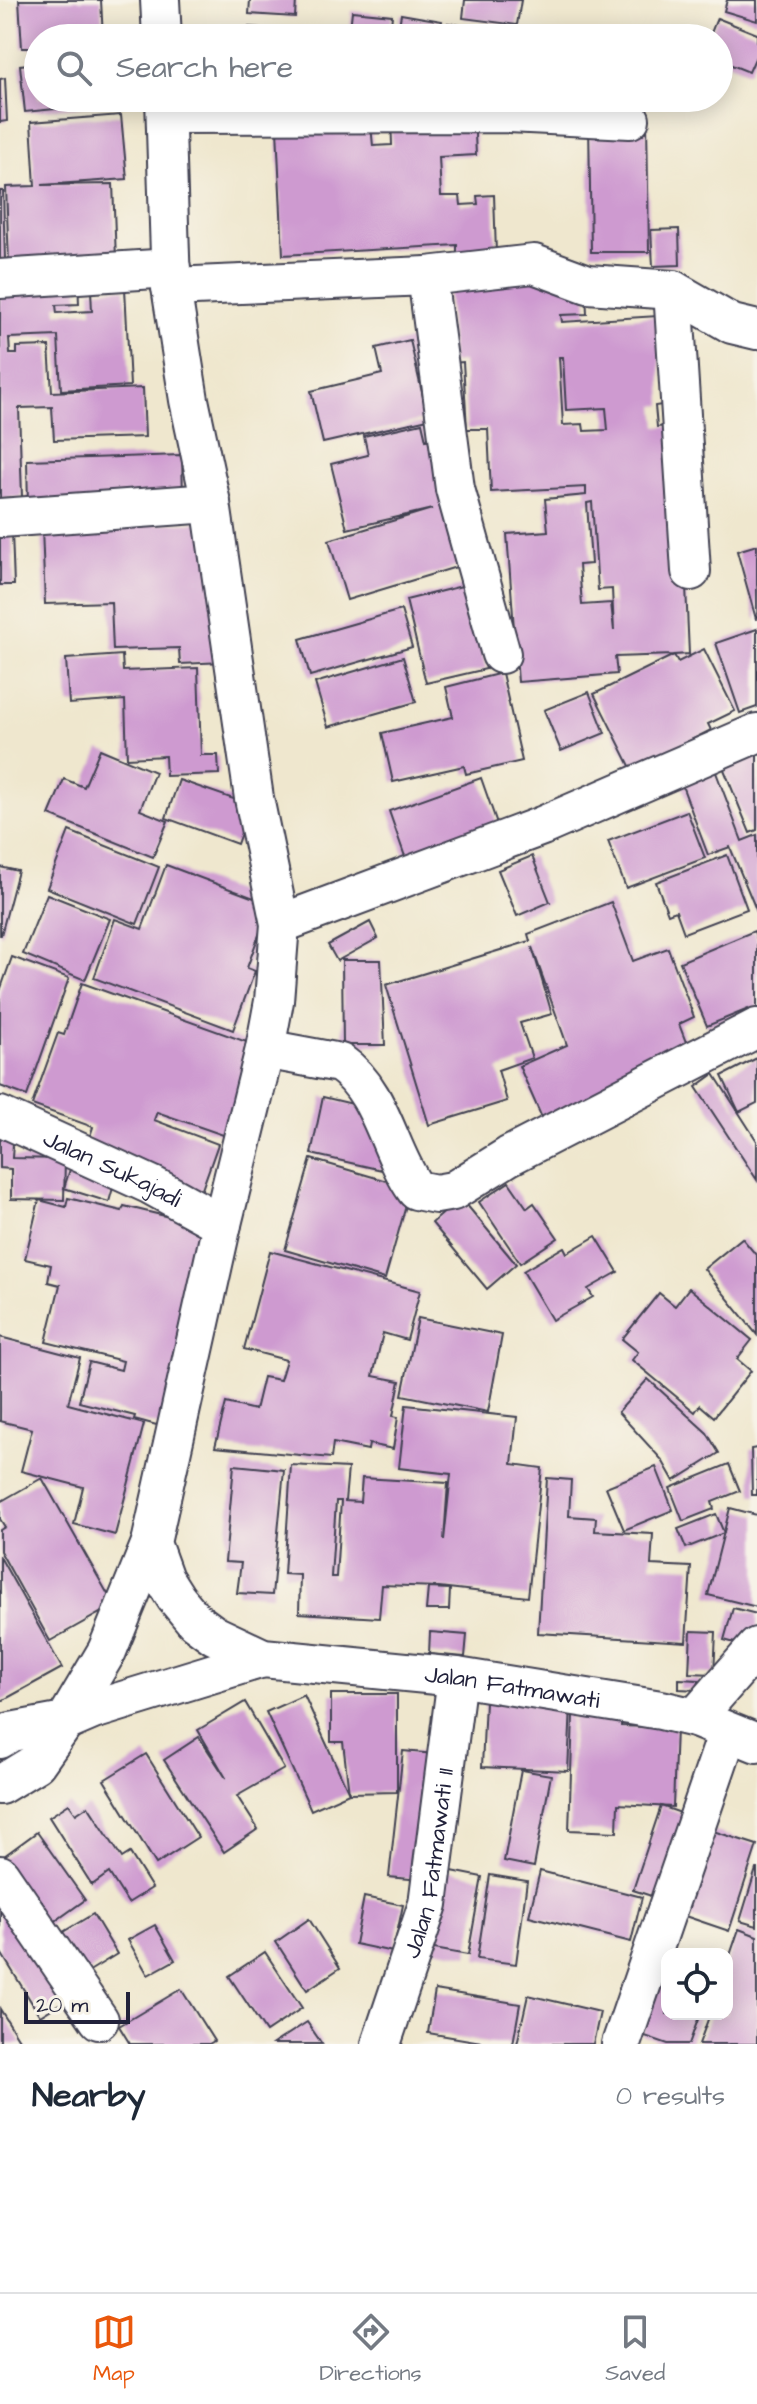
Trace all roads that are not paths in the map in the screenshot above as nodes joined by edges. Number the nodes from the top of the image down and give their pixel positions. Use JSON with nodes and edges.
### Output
{"nodes":[{"id":1,"x":160,"y":0,"type":"edge"},
{"id":2,"x":161,"y":24,"type":"edge"},
{"id":3,"x":166,"y":112,"type":"edge"},
{"id":4,"x":460,"y":112,"type":"edge"},
{"id":5,"x":630,"y":119,"type":"dead end"},
{"id":6,"x":427,"y":276,"type":"junction"},
{"id":7,"x":171,"y":277,"type":"junction"},
{"id":8,"x":0,"y":279,"type":"edge"},
{"id":9,"x":673,"y":290,"type":"junction"},
{"id":10,"x":757,"y":330,"type":"edge"},
{"id":11,"x":211,"y":503,"type":"junction"},
{"id":12,"x":0,"y":518,"type":"edge"},
{"id":13,"x":691,"y":571,"type":"dead end"},
{"id":14,"x":501,"y":654,"type":"dead end"},
{"id":15,"x":757,"y":733,"type":"edge"},
{"id":16,"x":280,"y":924,"type":"junction"},
{"id":17,"x":757,"y":1028,"type":"edge"},
{"id":18,"x":265,"y":1049,"type":"junction"},
{"id":19,"x":0,"y":1116,"type":"edge"},
{"id":20,"x":222,"y":1224,"type":"junction"},
{"id":21,"x":151,"y":1543,"type":"junction"},
{"id":22,"x":757,"y":1647,"type":"edge"},
{"id":23,"x":263,"y":1658,"type":"junction"},
{"id":24,"x":457,"y":1677,"type":"junction"},
{"id":25,"x":65,"y":1722,"type":"junction"},
{"id":26,"x":727,"y":1731,"type":"edge"},
{"id":27,"x":0,"y":1739,"type":"edge"},
{"id":28,"x":0,"y":1785,"type":"edge"},
{"id":29,"x":0,"y":1875,"type":"edge"},
{"id":30,"x":99,"y":2020,"type":"dead end"},
{"id":31,"x":381,"y":2044,"type":"edge"},
{"id":32,"x":621,"y":2044,"type":"edge"}],
"edges":[{"from":1,"to":2,"type":"street"},
{"from":3,"to":7,"type":"street"},
{"from":4,"to":5,"type":"street"},
{"from":6,"to":7,"type":"street"},
{"from":6,"to":9,"type":"street"},
{"from":6,"to":14,"type":"street"},
{"from":7,"to":8,"type":"street"},
{"from":7,"to":11,"type":"street"},
{"from":9,"to":10,"type":"street"},
{"from":9,"to":13,"type":"street"},
{"from":11,"to":12,"type":"street"},
{"from":11,"to":16,"type":"street"},
{"from":15,"to":16,"type":"street"},
{"from":16,"to":18,"type":"street"},
{"from":17,"to":18,"type":"street"},
{"from":18,"to":20,"type":"street"},
{"from":19,"to":20,"type":"street","name":"Jalan Sukajadi"},
{"from":20,"to":21,"type":"street"},
{"from":21,"to":23,"type":"street"},
{"from":21,"to":25,"type":"street"},
{"from":22,"to":26,"type":"street"},
{"from":23,"to":24,"type":"street","name":"Jalan Fatmawati"},
{"from":23,"to":25,"type":"street"},
{"from":24,"to":26,"type":"street","name":"Jalan Fatmawati"},
{"from":24,"to":31,"type":"street","name":"Jalan Fatmawati 11"},
{"from":25,"to":27,"type":"street"},
{"from":25,"to":28,"type":"street"},
{"from":26,"to":32,"type":"street"},
{"from":29,"to":30,"type":"street"}]}
